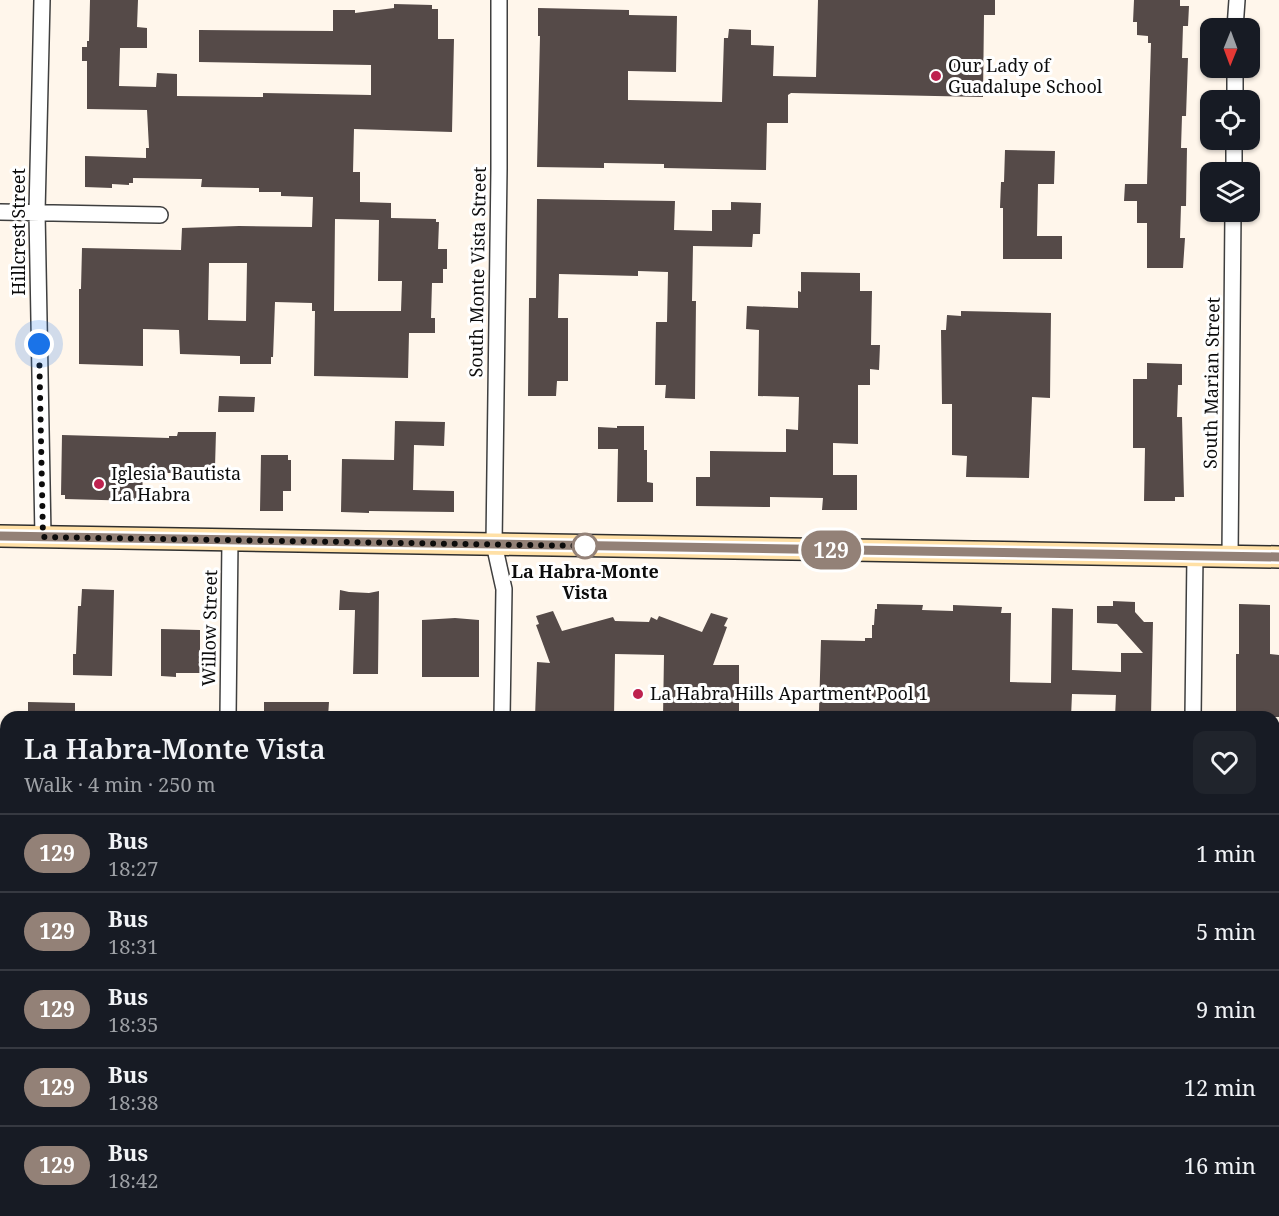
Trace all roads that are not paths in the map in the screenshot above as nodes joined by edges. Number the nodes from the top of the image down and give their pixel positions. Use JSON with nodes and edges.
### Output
{"nodes":[{"id":1,"x":42,"y":0,"type":"edge"},
{"id":2,"x":499,"y":0,"type":"edge"},
{"id":3,"x":1237,"y":0,"type":"edge"},
{"id":4,"x":1236,"y":18,"type":"edge"},
{"id":5,"x":0,"y":212,"type":"edge"},
{"id":6,"x":37,"y":212,"type":"junction"},
{"id":7,"x":160,"y":216,"type":"dead end"},
{"id":8,"x":1233,"y":222,"type":"edge"},
{"id":9,"x":0,"y":536,"type":"edge"},
{"id":10,"x":43,"y":537,"type":"junction"},
{"id":11,"x":230,"y":540,"type":"junction"},
{"id":12,"x":494,"y":544,"type":"junction"},
{"id":13,"x":1195,"y":555,"type":"junction"},
{"id":14,"x":1230,"y":556,"type":"junction"},
{"id":15,"x":1279,"y":557,"type":"edge"},
{"id":16,"x":228,"y":711,"type":"edge"},
{"id":17,"x":502,"y":711,"type":"edge"},
{"id":18,"x":1193,"y":711,"type":"edge"}],
"edges":[{"from":1,"to":6,"type":"street","name":"Hillcrest Street"},
{"from":2,"to":12,"type":"street","name":"South Monte Vista Street"},
{"from":3,"to":4,"type":"street"},
{"from":5,"to":6,"type":"street"},
{"from":6,"to":7,"type":"street"},
{"from":6,"to":10,"type":"street","name":"Hillcrest Street"},
{"from":8,"to":14,"type":"street","name":"South Marian Street"},
{"from":9,"to":10,"type":"main road"},
{"from":10,"to":11,"type":"main road"},
{"from":11,"to":12,"type":"main road"},
{"from":11,"to":16,"type":"street","name":"Willow Street"},
{"from":12,"to":13,"type":"main road"},
{"from":12,"to":17,"type":"street","name":"South Monte Vista Street"},
{"from":13,"to":14,"type":"main road"},
{"from":13,"to":18,"type":"street"},
{"from":14,"to":15,"type":"main road"}]}
